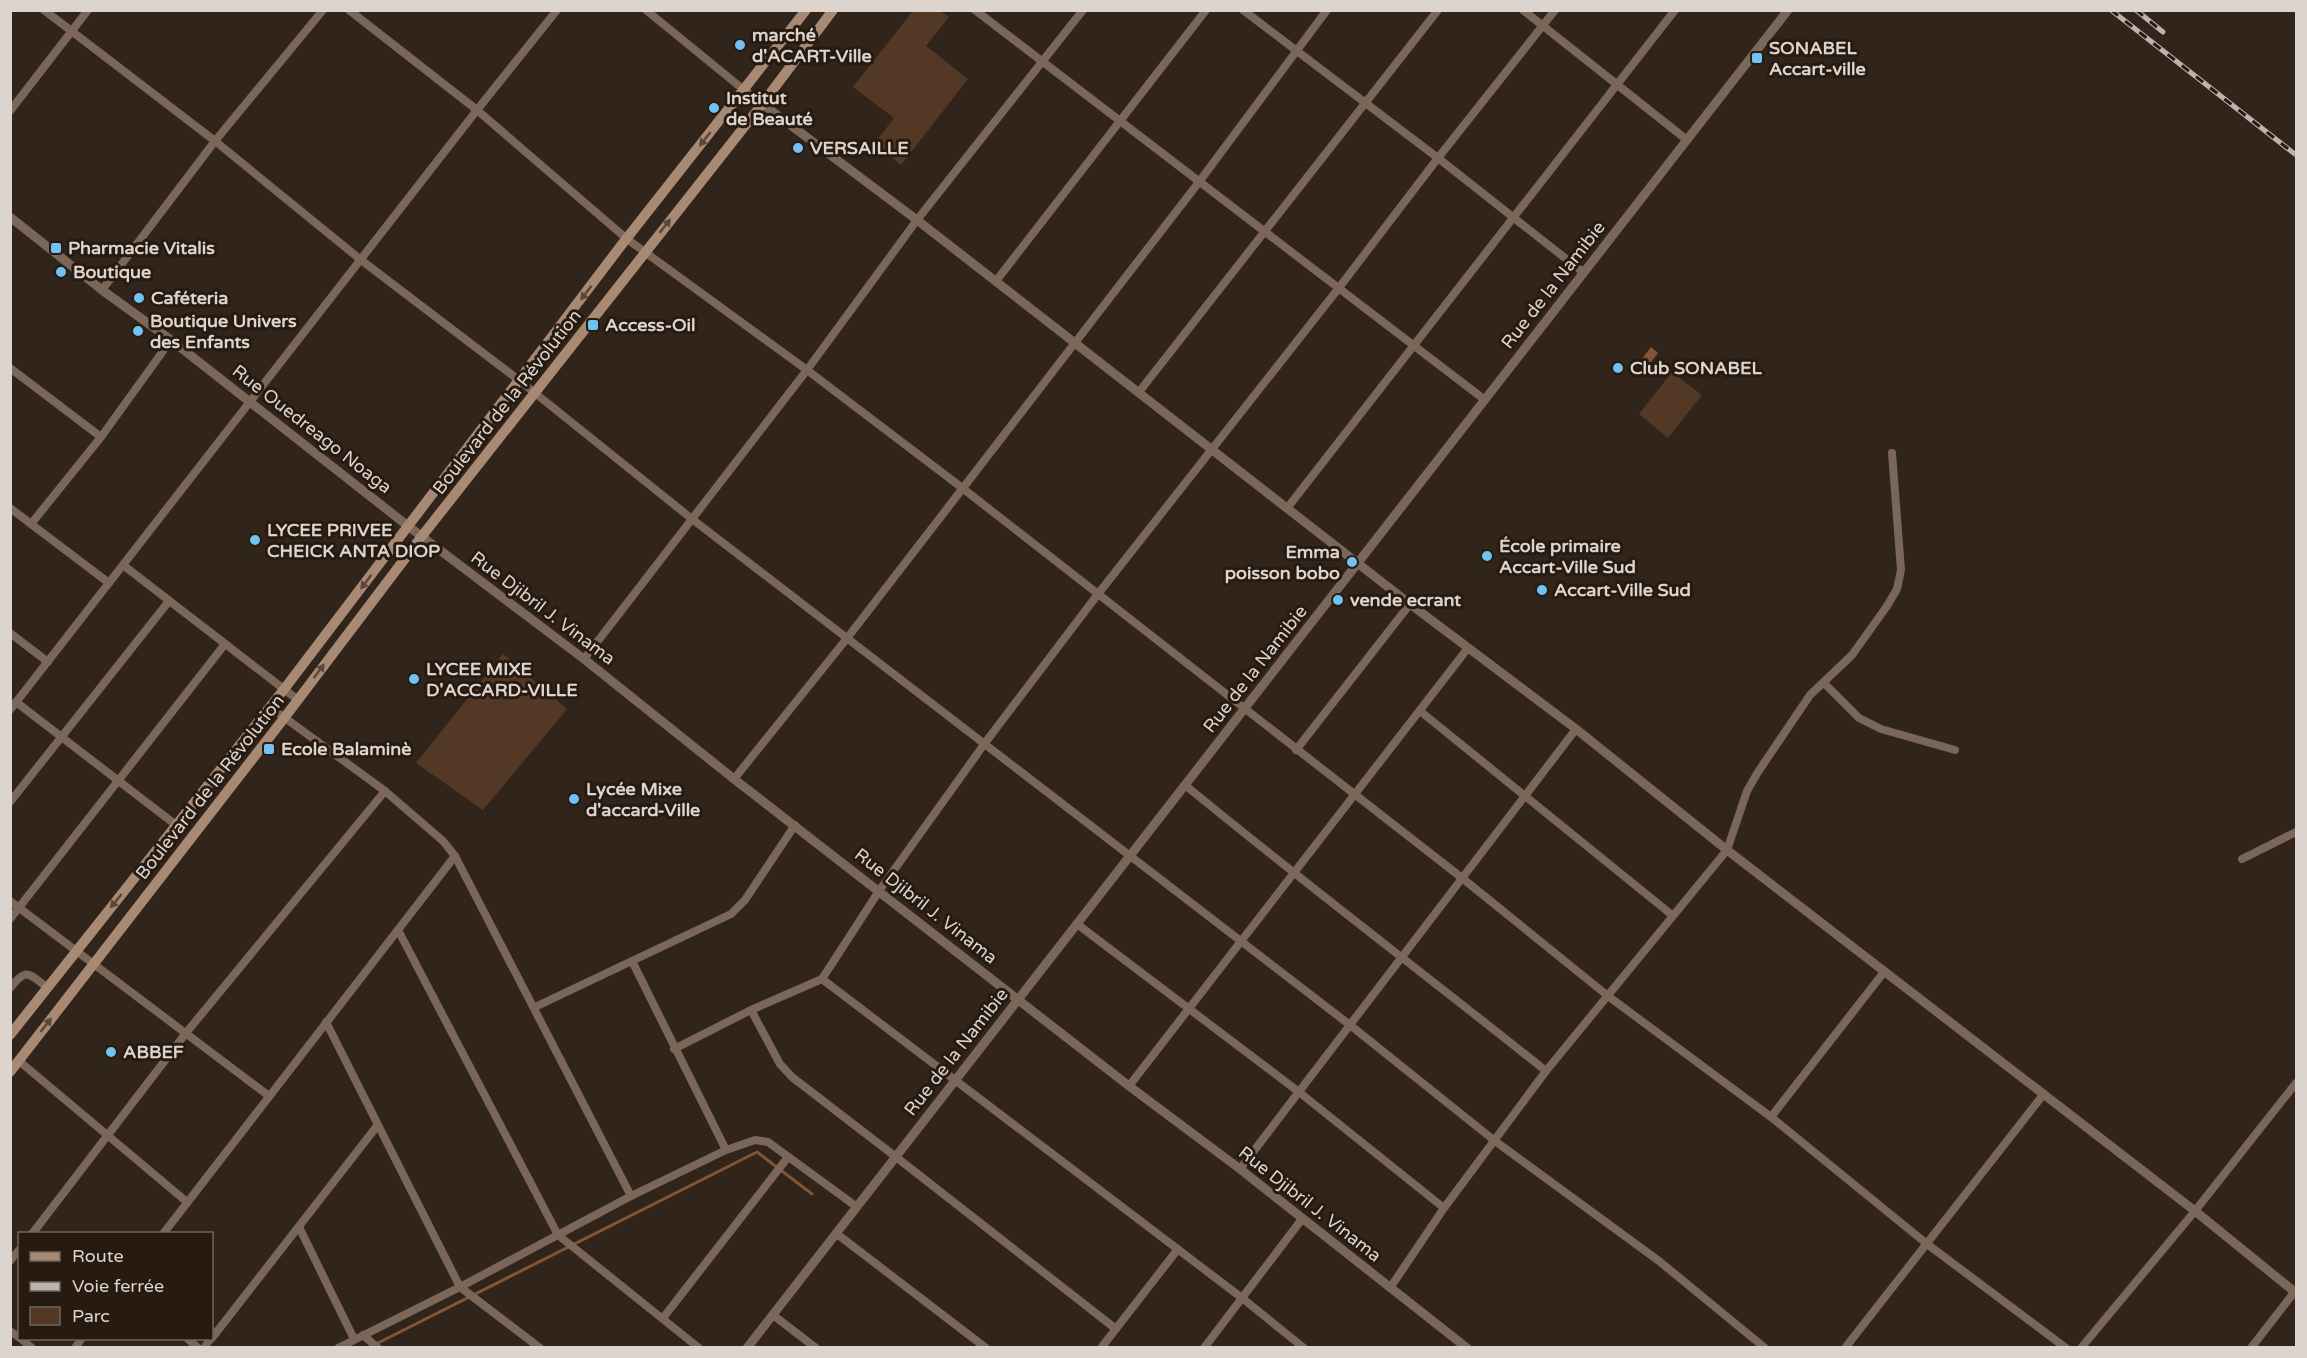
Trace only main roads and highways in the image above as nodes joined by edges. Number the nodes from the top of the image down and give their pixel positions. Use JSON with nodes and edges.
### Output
{"nodes":[{"id":1,"x":806,"y":10,"type":"edge"},
{"id":2,"x":833,"y":10,"type":"edge"},
{"id":3,"x":10,"y":1035,"type":"edge"},
{"id":4,"x":10,"y":1071,"type":"edge"}],
"edges":[{"from":1,"to":3,"type":"main road","name":"Boulevard de la Révolution","one_way":true},
{"from":4,"to":2,"type":"main road","name":"Boulevard de la Révolution","one_way":true}]}
